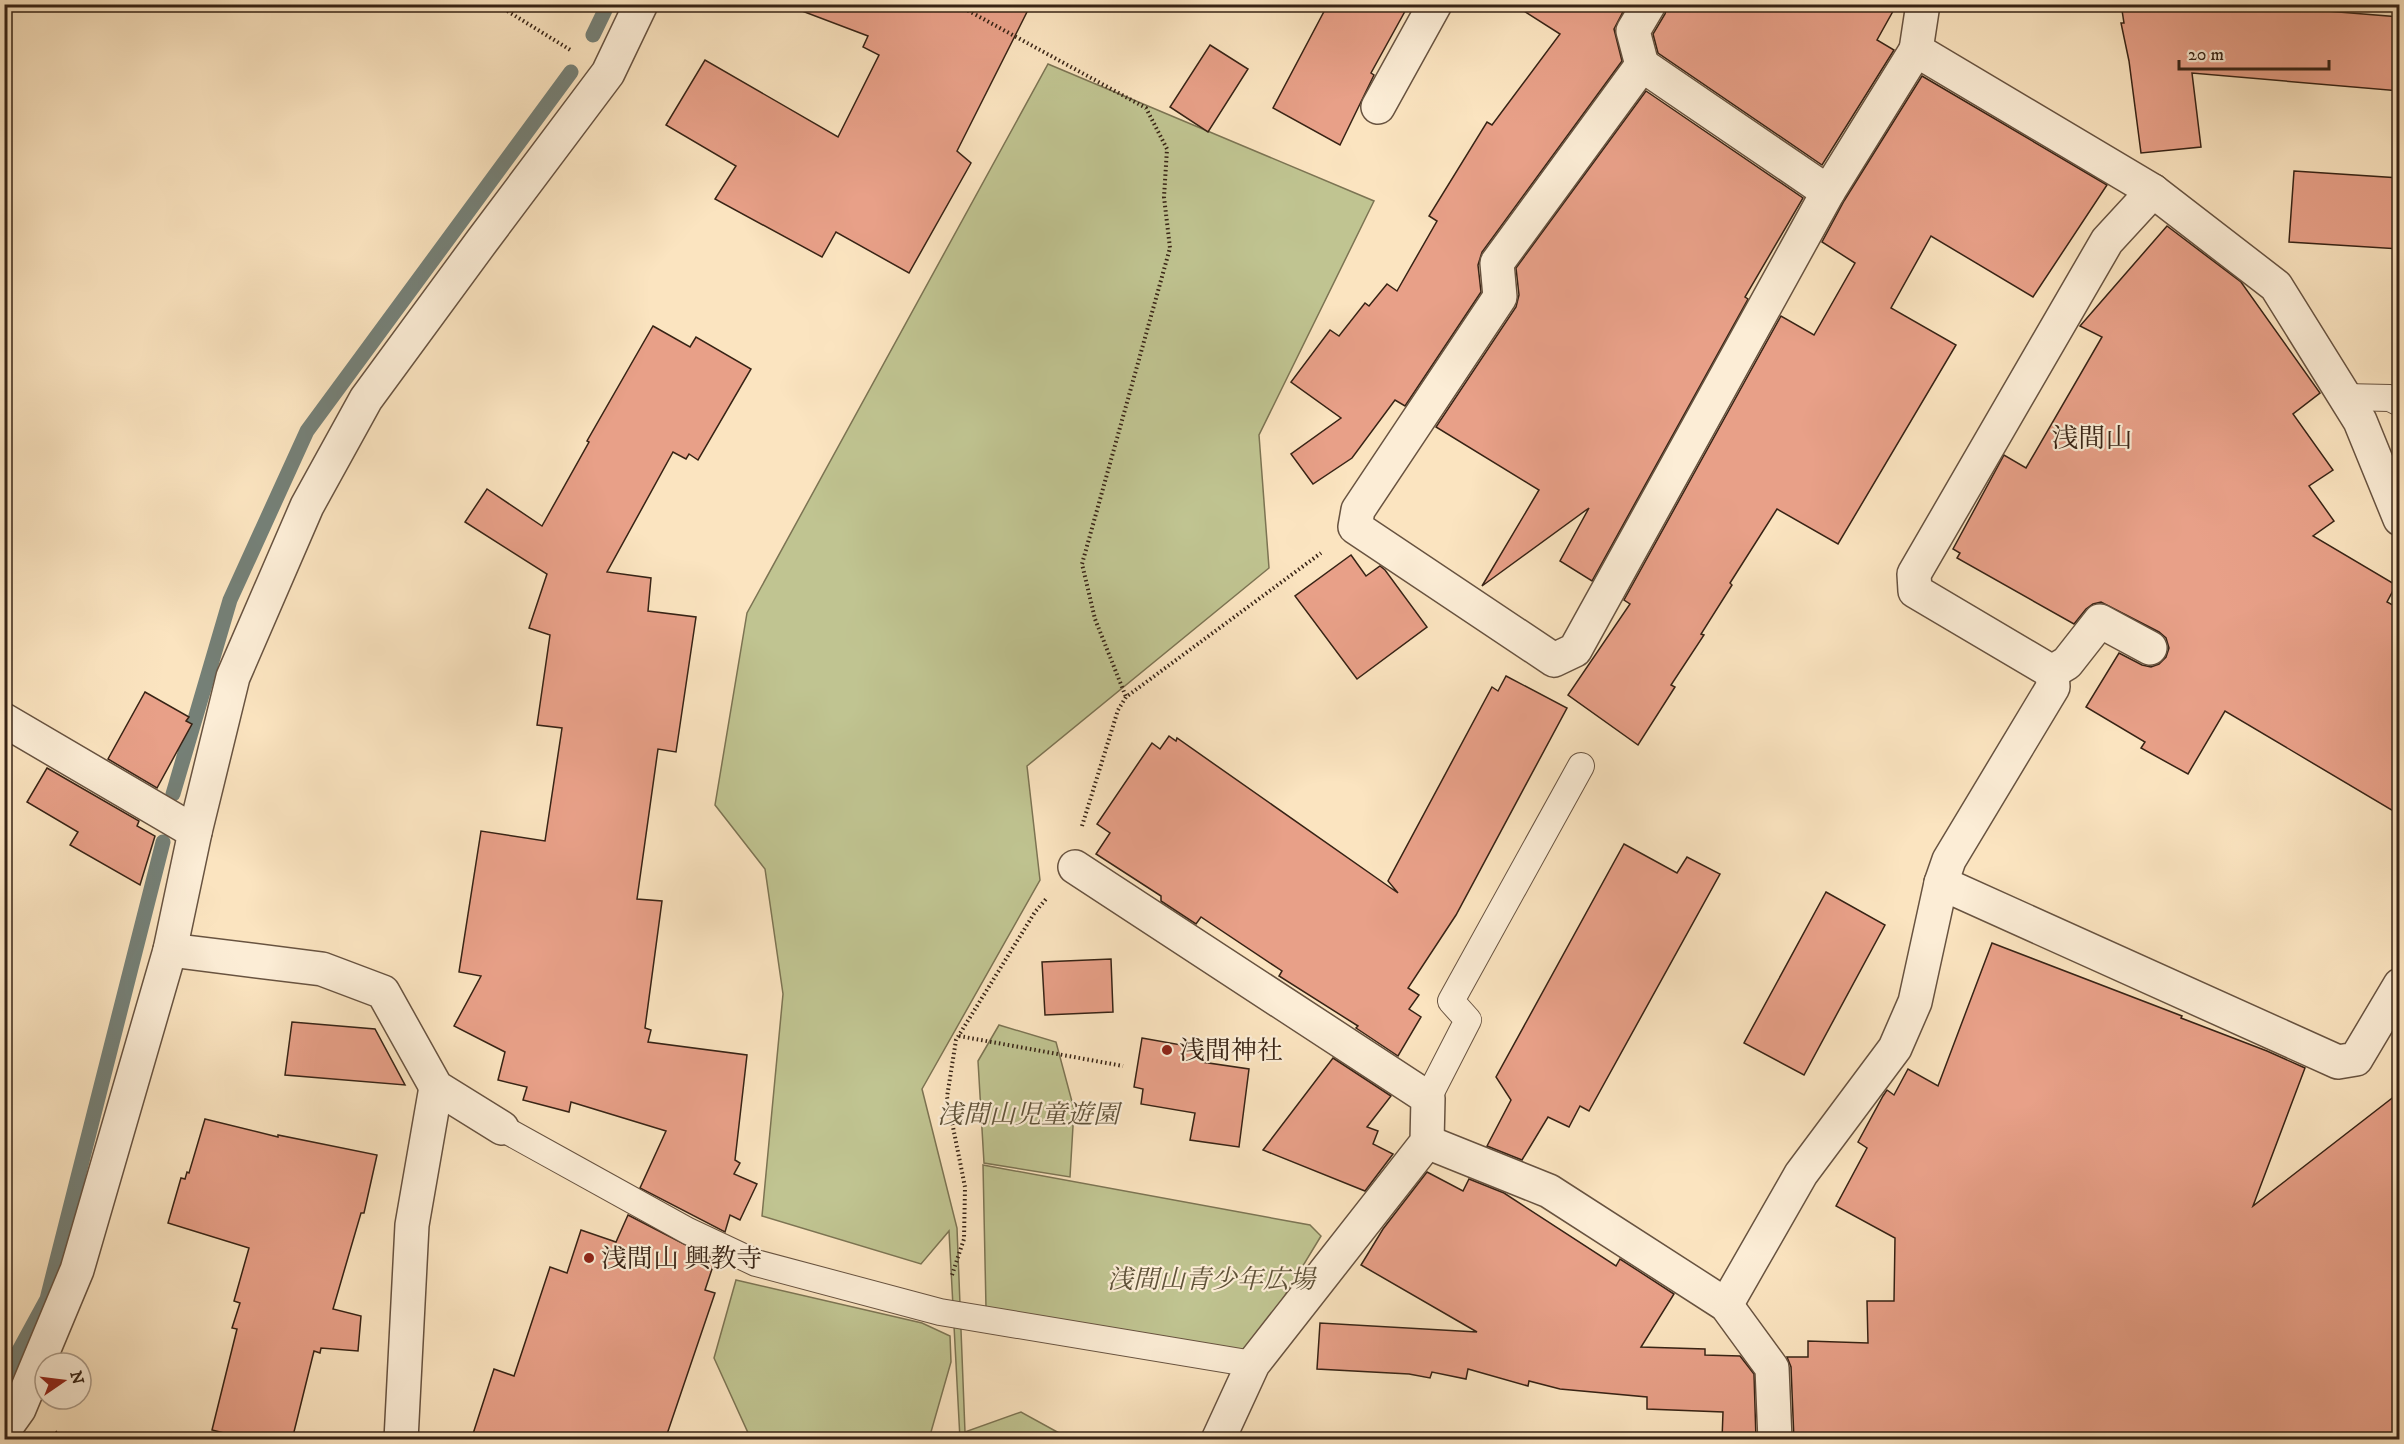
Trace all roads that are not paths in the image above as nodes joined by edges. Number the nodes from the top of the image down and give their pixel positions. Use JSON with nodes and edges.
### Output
{"nodes":[{"id":1,"x":641,"y":4,"type":"edge"},
{"id":2,"x":1435,"y":4,"type":"edge"},
{"id":3,"x":1649,"y":4,"type":"edge"},
{"id":4,"x":1923,"y":4,"type":"edge"},
{"id":5,"x":1916,"y":50,"type":"junction"},
{"id":6,"x":1642,"y":65,"type":"junction"},
{"id":7,"x":1378,"y":107,"type":"dead end"},
{"id":8,"x":2153,"y":191,"type":"junction"},
{"id":9,"x":1828,"y":192,"type":"junction"},
{"id":10,"x":2344,"y":396,"type":"junction"},
{"id":11,"x":2400,"y":403,"type":"edge"},
{"id":12,"x":2400,"y":519,"type":"edge"},
{"id":13,"x":2150,"y":648,"type":"dead end"},
{"id":14,"x":2052,"y":672,"type":"junction"},
{"id":15,"x":4,"y":720,"type":"edge"},
{"id":16,"x":1581,"y":766,"type":"dead end"},
{"id":17,"x":195,"y":832,"type":"junction"},
{"id":18,"x":1075,"y":867,"type":"road end"},
{"id":19,"x":1941,"y":883,"type":"junction"},
{"id":20,"x":170,"y":950,"type":"junction"},
{"id":21,"x":2400,"y":985,"type":"edge"},
{"id":22,"x":436,"y":1087,"type":"junction"},
{"id":23,"x":1428,"y":1098,"type":"junction"},
{"id":24,"x":502,"y":1128,"type":"joint"},
{"id":25,"x":1427,"y":1142,"type":"junction"},
{"id":26,"x":1726,"y":1305,"type":"junction"},
{"id":27,"x":1253,"y":1364,"type":"junction"},
{"id":28,"x":4,"y":1430,"type":"edge"},
{"id":29,"x":401,"y":1440,"type":"edge"},
{"id":30,"x":1218,"y":1440,"type":"edge"},
{"id":31,"x":1775,"y":1440,"type":"edge"}],
"edges":[{"from":1,"to":17,"type":"street"},
{"from":2,"to":7,"type":"street"},
{"from":3,"to":6,"type":"street"},
{"from":4,"to":5,"type":"street"},
{"from":5,"to":8,"type":"street"},
{"from":5,"to":9,"type":"street"},
{"from":6,"to":9,"type":"street"},
{"from":6,"to":9,"type":"street"},
{"from":8,"to":10,"type":"street"},
{"from":8,"to":14,"type":"street"},
{"from":10,"to":11,"type":"lane"},
{"from":10,"to":12,"type":"street"},
{"from":13,"to":14,"type":"street"},
{"from":14,"to":19,"type":"street"},
{"from":15,"to":17,"type":"street"},
{"from":16,"to":23,"type":"lane"},
{"from":17,"to":20,"type":"street"},
{"from":18,"to":23,"type":"street"},
{"from":19,"to":21,"type":"street"},
{"from":19,"to":26,"type":"street"},
{"from":20,"to":22,"type":"street"},
{"from":20,"to":28,"type":"street"},
{"from":22,"to":24,"type":"street"},
{"from":22,"to":29,"type":"street"},
{"from":23,"to":25,"type":"street"},
{"from":24,"to":27,"type":"lane"},
{"from":25,"to":26,"type":"street"},
{"from":25,"to":27,"type":"street"},
{"from":26,"to":31,"type":"street"},
{"from":27,"to":30,"type":"street"}]}
